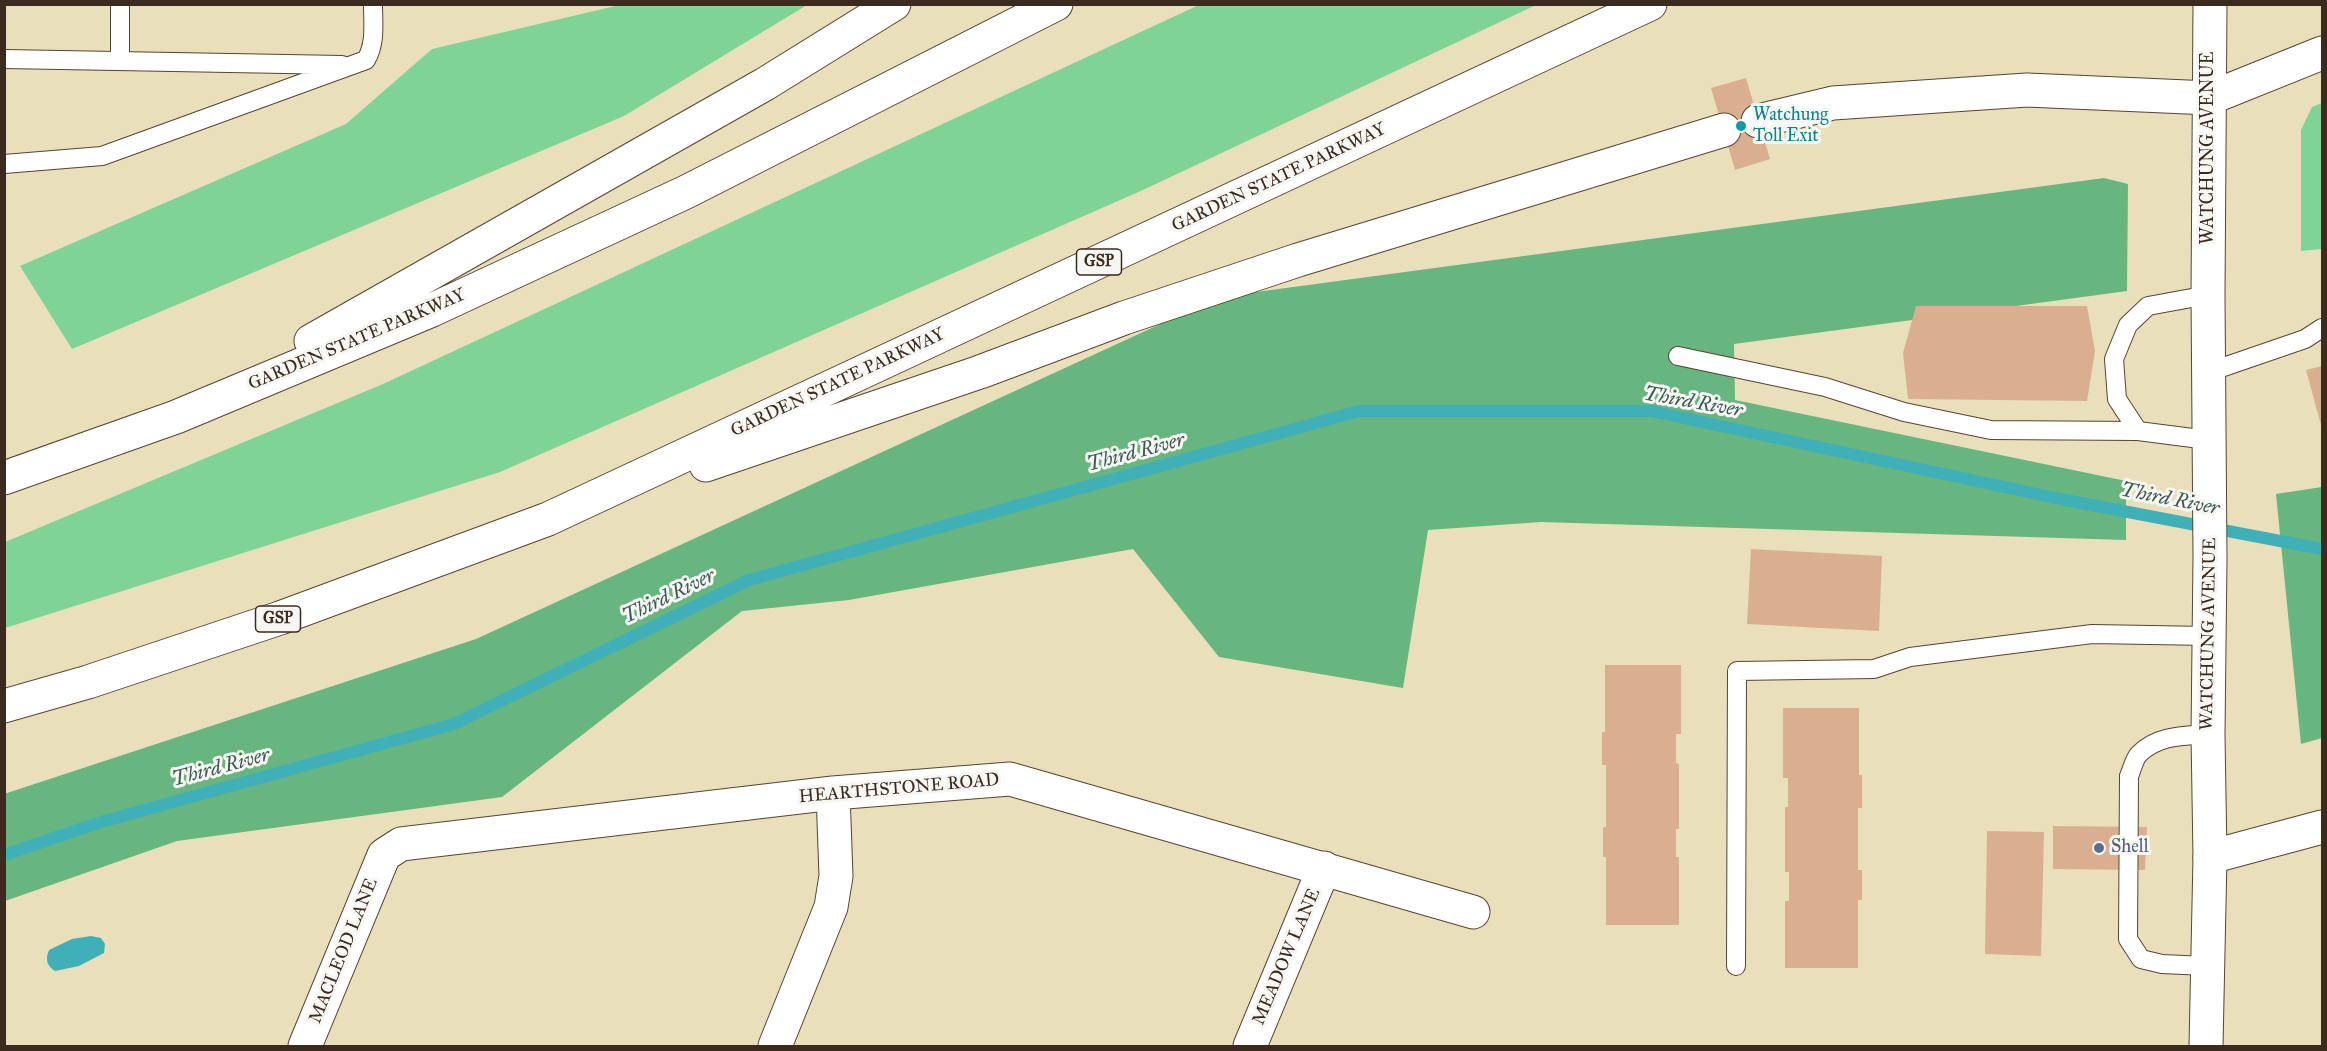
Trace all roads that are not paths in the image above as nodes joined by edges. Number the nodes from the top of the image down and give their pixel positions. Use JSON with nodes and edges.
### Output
{"nodes":[{"id":1,"x":120,"y":4,"type":"edge"},
{"id":2,"x":372,"y":4,"type":"edge"},
{"id":3,"x":894,"y":4,"type":"edge"},
{"id":4,"x":1056,"y":4,"type":"edge"},
{"id":5,"x":1650,"y":4,"type":"edge"},
{"id":6,"x":2211,"y":4,"type":"edge"},
{"id":7,"x":2322,"y":54,"type":"edge"},
{"id":8,"x":4,"y":59,"type":"edge"},
{"id":9,"x":120,"y":61,"type":"junction"},
{"id":10,"x":352,"y":65,"type":"junction"},
{"id":11,"x":2210,"y":98,"type":"junction"},
{"id":12,"x":1758,"y":121,"type":"dead end"},
{"id":13,"x":1724,"y":130,"type":"dead end"},
{"id":14,"x":4,"y":164,"type":"edge"},
{"id":15,"x":2208,"y":295,"type":"junction"},
{"id":16,"x":2322,"y":327,"type":"edge"},
{"id":17,"x":1678,"y":356,"type":"dead end"},
{"id":18,"x":2209,"y":372,"type":"junction"},
{"id":19,"x":176,"y":417,"type":"junction"},
{"id":20,"x":2138,"y":431,"type":"junction"},
{"id":21,"x":2208,"y":440,"type":"junction"},
{"id":22,"x":4,"y":478,"type":"edge"},
{"id":23,"x":548,"y":519,"type":"junction"},
{"id":24,"x":2208,"y":636,"type":"junction"},
{"id":25,"x":4,"y":706,"type":"edge"},
{"id":26,"x":2208,"y":734,"type":"junction"},
{"id":27,"x":833,"y":793,"type":"junction"},
{"id":28,"x":2322,"y":827,"type":"edge"},
{"id":29,"x":384,"y":855,"type":"joint"},
{"id":30,"x":2210,"y":856,"type":"junction"},
{"id":31,"x":1324,"y":868,"type":"junction"},
{"id":32,"x":1473,"y":912,"type":"dead end"},
{"id":33,"x":1736,"y":966,"type":"dead end"},
{"id":34,"x":2206,"y":966,"type":"junction"},
{"id":35,"x":305,"y":1047,"type":"edge"},
{"id":36,"x":775,"y":1047,"type":"edge"},
{"id":37,"x":1250,"y":1047,"type":"edge"},
{"id":38,"x":2206,"y":1047,"type":"edge"}],
"edges":[{"from":1,"to":9,"type":"lane"},
{"from":2,"to":10,"type":"lane"},
{"from":3,"to":19,"type":"main road"},
{"from":4,"to":19,"type":"main road","name":"GARDEN STATE PARKWAY"},
{"from":5,"to":23,"type":"main road","name":"GARDEN STATE PARKWAY","number":"GSP"},
{"from":6,"to":11,"type":"main road","name":"WATCHUNG AVENUE"},
{"from":7,"to":11,"type":"main road"},
{"from":8,"to":9,"type":"lane"},
{"from":9,"to":10,"type":"lane"},
{"from":10,"to":14,"type":"lane"},
{"from":11,"to":12,"type":"main road"},
{"from":11,"to":15,"type":"main road","name":"WATCHUNG AVENUE"},
{"from":13,"to":23,"type":"main road"},
{"from":15,"to":18,"type":"main road","name":"WATCHUNG AVENUE"},
{"from":15,"to":20,"type":"lane"},
{"from":16,"to":18,"type":"lane"},
{"from":17,"to":20,"type":"lane"},
{"from":18,"to":21,"type":"main road","name":"WATCHUNG AVENUE"},
{"from":19,"to":22,"type":"main road","name":"GARDEN STATE PARKWAY"},
{"from":20,"to":21,"type":"lane"},
{"from":21,"to":24,"type":"main road","name":"WATCHUNG AVENUE"},
{"from":23,"to":25,"type":"main road","name":"GARDEN STATE PARKWAY","number":"GSP"},
{"from":24,"to":26,"type":"main road","name":"WATCHUNG AVENUE"},
{"from":24,"to":33,"type":"lane"},
{"from":26,"to":30,"type":"main road","name":"WATCHUNG AVENUE"},
{"from":26,"to":34,"type":"lane"},
{"from":27,"to":29,"type":"main road","name":"HEARTHSTONE ROAD"},
{"from":27,"to":31,"type":"main road","name":"HEARTHSTONE ROAD"},
{"from":27,"to":36,"type":"main road"},
{"from":28,"to":30,"type":"main road"},
{"from":29,"to":35,"type":"main road","name":"MACLEOD LANE"},
{"from":30,"to":34,"type":"main road","name":"WATCHUNG AVENUE"},
{"from":31,"to":32,"type":"main road","name":"HEARTHSTONE ROAD"},
{"from":31,"to":37,"type":"main road","name":"MEADOW LANE"},
{"from":34,"to":38,"type":"main road","name":"WATCHUNG AVENUE"}]}
